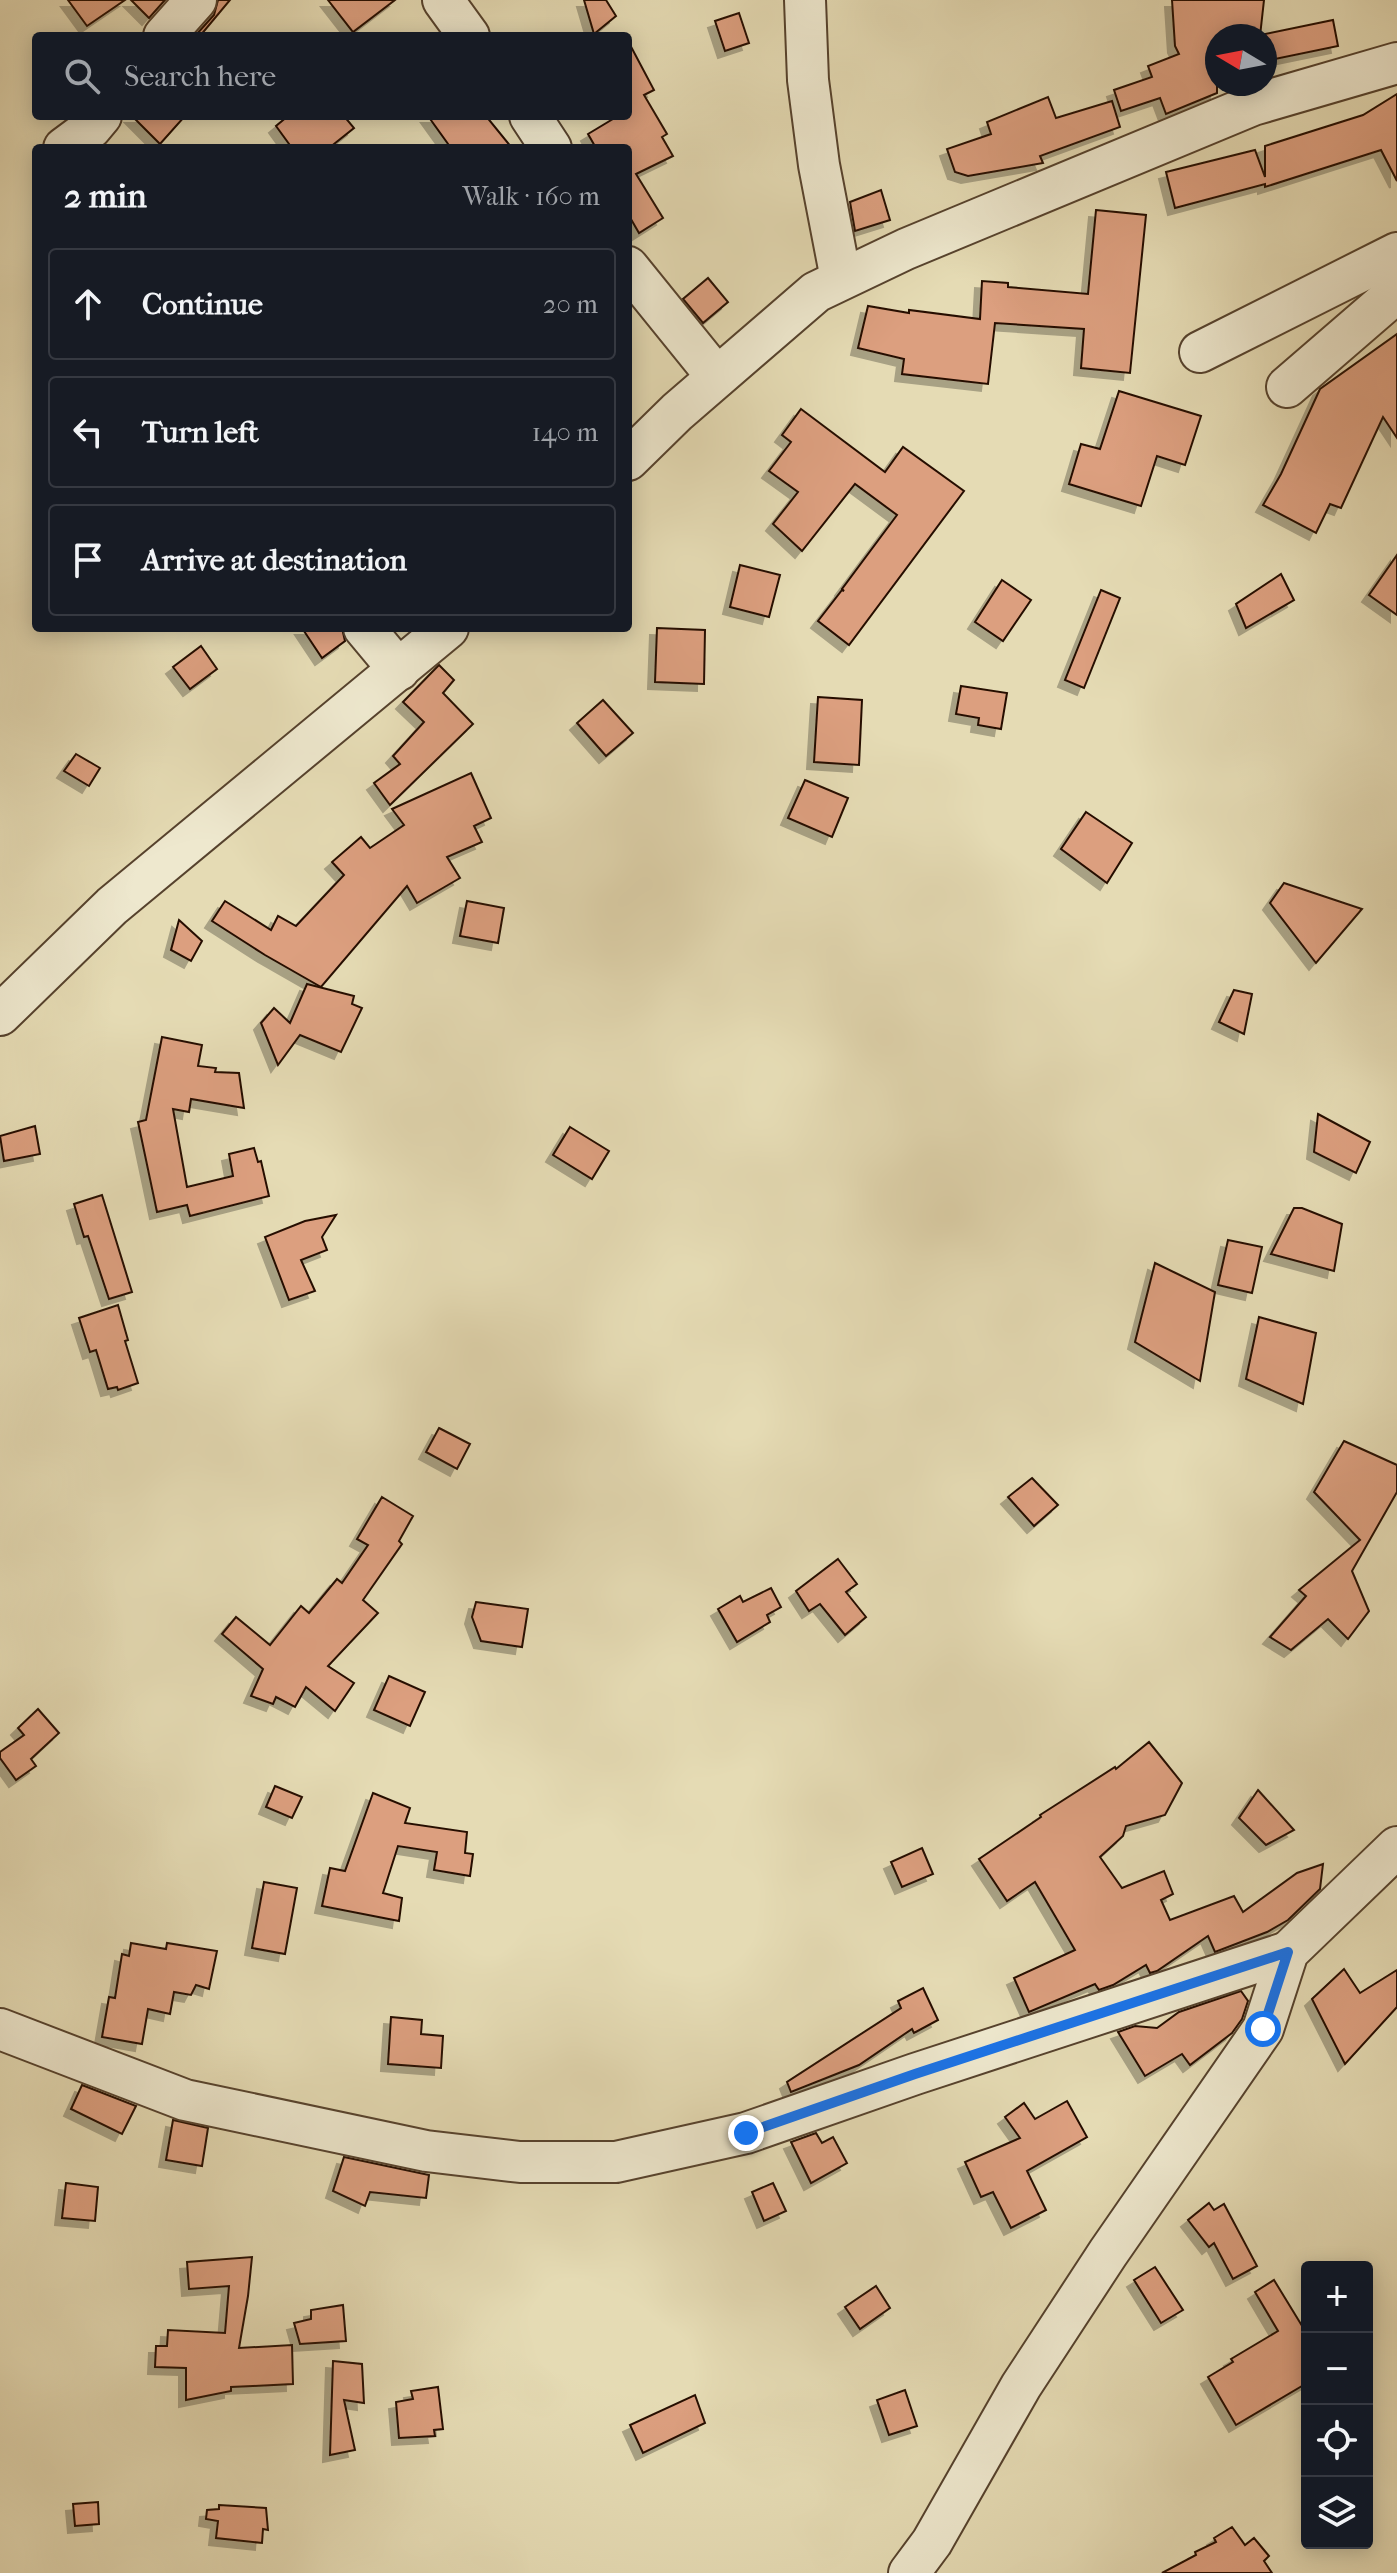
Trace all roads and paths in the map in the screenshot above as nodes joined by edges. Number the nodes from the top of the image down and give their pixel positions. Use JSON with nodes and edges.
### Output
{"nodes":[{"id":1,"x":196,"y":0,"type":"edge"},
{"id":2,"x":443,"y":0,"type":"edge"},
{"id":3,"x":805,"y":0,"type":"edge"},
{"id":4,"x":168,"y":32,"type":"edge"},
{"id":5,"x":466,"y":32,"type":"edge"},
{"id":6,"x":1397,"y":63,"type":"edge"},
{"id":7,"x":98,"y":120,"type":"edge"},
{"id":8,"x":533,"y":120,"type":"edge"},
{"id":9,"x":69,"y":144,"type":"edge"},
{"id":10,"x":548,"y":144,"type":"edge"},
{"id":11,"x":1397,"y":253,"type":"edge"},
{"id":12,"x":632,"y":272,"type":"edge"},
{"id":13,"x":841,"y":279,"type":"junction"},
{"id":14,"x":1397,"y":292,"type":"edge"},
{"id":15,"x":1200,"y":352,"type":"dead end"},
{"id":16,"x":717,"y":377,"type":"junction"},
{"id":17,"x":1287,"y":387,"type":"dead end"},
{"id":18,"x":632,"y":456,"type":"edge"},
{"id":19,"x":367,"y":632,"type":"edge"},
{"id":20,"x":443,"y":632,"type":"edge"},
{"id":21,"x":399,"y":670,"type":"junction"},
{"id":22,"x":0,"y":1015,"type":"edge"},
{"id":23,"x":1397,"y":1847,"type":"edge"},
{"id":24,"x":1288,"y":1952,"type":"junction"},
{"id":25,"x":0,"y":2029,"type":"edge"},
{"id":26,"x":909,"y":2573,"type":"edge"}],
"edges":[{"from":1,"to":4,"type":"street"},
{"from":2,"to":5,"type":"street"},
{"from":3,"to":13,"type":"street"},
{"from":6,"to":13,"type":"street"},
{"from":7,"to":9,"type":"street"},
{"from":8,"to":10,"type":"street"},
{"from":11,"to":15,"type":"street"},
{"from":12,"to":16,"type":"street"},
{"from":13,"to":16,"type":"street"},
{"from":14,"to":17,"type":"street"},
{"from":16,"to":18,"type":"street"},
{"from":19,"to":21,"type":"street"},
{"from":20,"to":21,"type":"street"},
{"from":21,"to":22,"type":"street"},
{"from":23,"to":24,"type":"street"},
{"from":24,"to":25,"type":"street"},
{"from":24,"to":26,"type":"street"}]}
